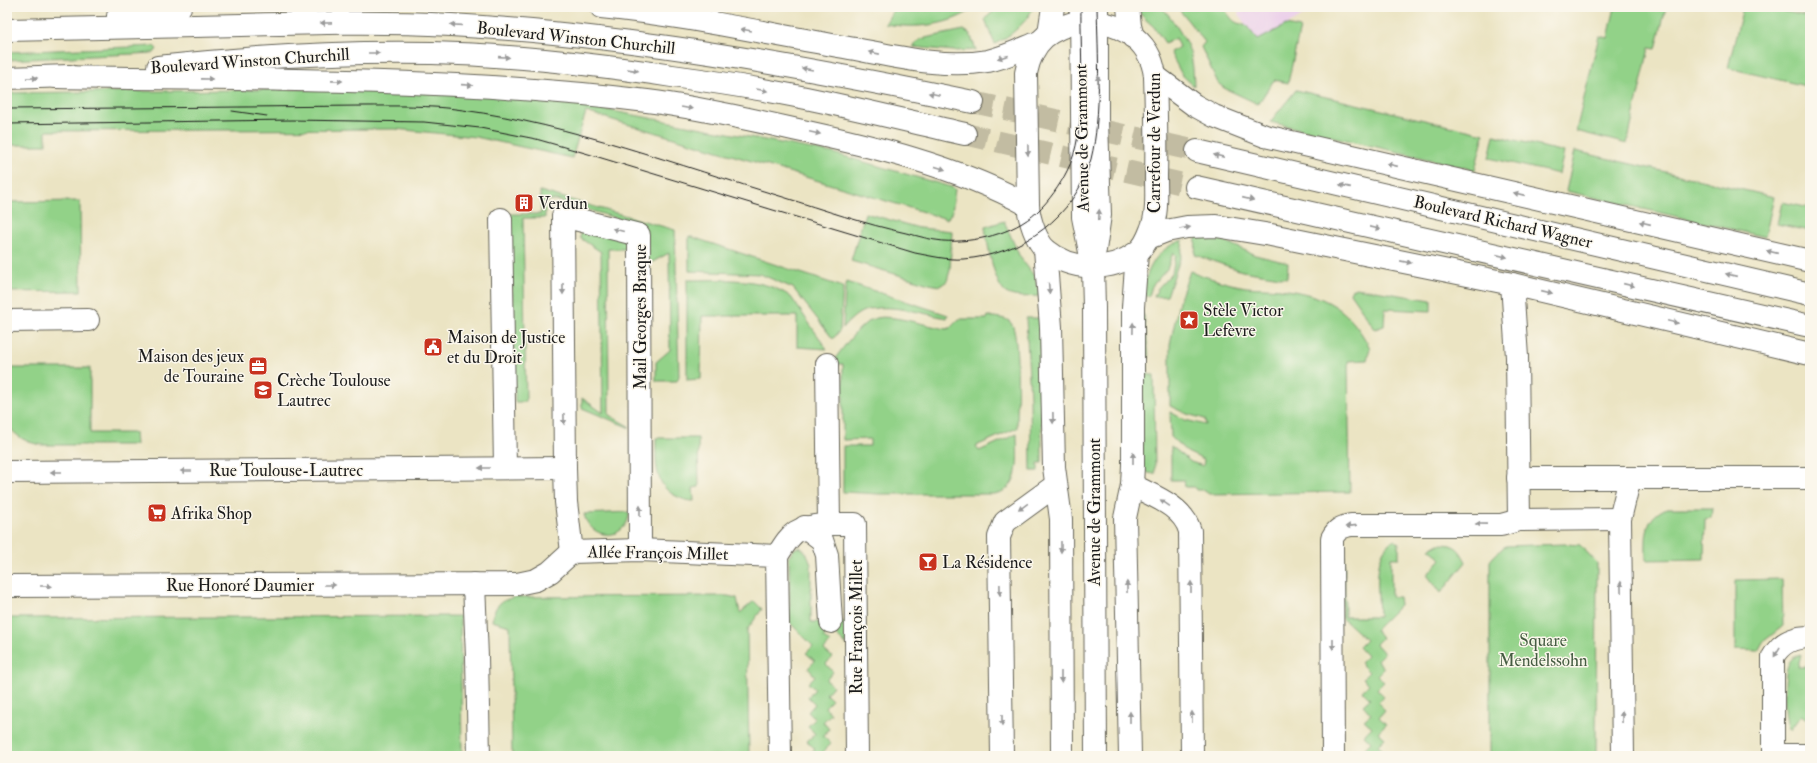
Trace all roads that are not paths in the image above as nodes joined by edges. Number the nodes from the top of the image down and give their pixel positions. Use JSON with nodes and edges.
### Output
{"nodes":[{"id":1,"x":180,"y":7,"type":"edge"},
{"id":2,"x":601,"y":7,"type":"edge"},
{"id":3,"x":1053,"y":7,"type":"edge"},
{"id":4,"x":1128,"y":7,"type":"edge"},
{"id":5,"x":1089,"y":14,"type":"edge"},
{"id":6,"x":31,"y":29,"type":"junction"},
{"id":7,"x":7,"y":30,"type":"edge"},
{"id":8,"x":1133,"y":37,"type":"junction"},
{"id":9,"x":1044,"y":38,"type":"junction"},
{"id":10,"x":1155,"y":76,"type":"junction"},
{"id":11,"x":56,"y":77,"type":"junction"},
{"id":12,"x":7,"y":78,"type":"edge"},
{"id":13,"x":973,"y":102,"type":"tunnel mouth"},
{"id":14,"x":966,"y":134,"type":"tunnel mouth"},
{"id":15,"x":1197,"y":151,"type":"tunnel mouth"},
{"id":16,"x":1196,"y":188,"type":"tunnel mouth"},
{"id":17,"x":1028,"y":206,"type":"junction"},
{"id":18,"x":501,"y":219,"type":"dead end"},
{"id":19,"x":1142,"y":245,"type":"junction"},
{"id":20,"x":1045,"y":249,"type":"junction"},
{"id":21,"x":1810,"y":261,"type":"edge"},
{"id":22,"x":1093,"y":267,"type":"junction"},
{"id":23,"x":1512,"y":284,"type":"junction"},
{"id":24,"x":1810,"y":294,"type":"edge"},
{"id":25,"x":88,"y":320,"type":"dead end"},
{"id":26,"x":7,"y":321,"type":"edge"},
{"id":27,"x":1810,"y":326,"type":"edge"},
{"id":28,"x":1810,"y":354,"type":"edge"},
{"id":29,"x":827,"y":364,"type":"dead end"},
{"id":30,"x":505,"y":468,"type":"junction"},
{"id":31,"x":565,"y":468,"type":"junction"},
{"id":32,"x":7,"y":472,"type":"edge"},
{"id":33,"x":1518,"y":478,"type":"junction"},
{"id":34,"x":1630,"y":478,"type":"junction"},
{"id":35,"x":1810,"y":478,"type":"edge"},
{"id":36,"x":1056,"y":485,"type":"junction"},
{"id":37,"x":1132,"y":485,"type":"junction"},
{"id":38,"x":1620,"y":519,"type":"junction"},
{"id":39,"x":1519,"y":520,"type":"junction"},
{"id":40,"x":829,"y":524,"type":"junction"},
{"id":41,"x":806,"y":528,"type":"junction"},
{"id":42,"x":640,"y":550,"type":"junction"},
{"id":43,"x":572,"y":552,"type":"junction"},
{"id":44,"x":777,"y":556,"type":"junction"},
{"id":45,"x":474,"y":584,"type":"junction"},
{"id":46,"x":7,"y":586,"type":"edge"},
{"id":47,"x":831,"y":622,"type":"dead end"},
{"id":48,"x":1810,"y":637,"type":"edge"},
{"id":49,"x":1810,"y":754,"type":"edge"},
{"id":50,"x":1773,"y":755,"type":"edge"},
{"id":51,"x":479,"y":756,"type":"edge"},
{"id":52,"x":780,"y":756,"type":"edge"},
{"id":53,"x":856,"y":756,"type":"edge"},
{"id":54,"x":1002,"y":756,"type":"edge"},
{"id":55,"x":1062,"y":756,"type":"edge"},
{"id":56,"x":1096,"y":756,"type":"edge"},
{"id":57,"x":1130,"y":756,"type":"edge"},
{"id":58,"x":1192,"y":756,"type":"edge"},
{"id":59,"x":1334,"y":756,"type":"edge"},
{"id":60,"x":1623,"y":756,"type":"edge"}],
"edges":[{"from":1,"to":6,"type":"main road"},
{"from":9,"to":2,"type":"main road","one_way":true},
{"from":3,"to":9,"type":"main road"},
{"from":4,"to":8,"type":"main road"},
{"from":5,"to":8,"type":"main road","name":"Carrefour de Verdun"},
{"from":5,"to":9,"type":"main road"},
{"from":5,"to":22,"type":"main road","name":"Avenue de Grammont"},
{"from":6,"to":7,"type":"main road","name":"Boulevard Winston Churchill"},
{"from":13,"to":6,"type":"main road","name":"Boulevard Winston Churchill","one_way":true},
{"from":8,"to":10,"type":"main road","name":"Carrefour de Verdun"},
{"from":9,"to":17,"type":"main road","one_way":true},
{"from":10,"to":19,"type":"main road","name":"Carrefour de Verdun"},
{"from":21,"to":10,"type":"main road","one_way":true},
{"from":12,"to":11,"type":"main road","name":"Boulevard Winston Churchill","one_way":true},
{"from":11,"to":14,"type":"main road","name":"Boulevard Winston Churchill","one_way":true},
{"from":11,"to":17,"type":"main road","one_way":true},
{"from":24,"to":15,"type":"main road","name":"Boulevard Richard Wagner","one_way":true},
{"from":16,"to":27,"type":"main road","name":"Boulevard Richard Wagner","one_way":true},
{"from":17,"to":20,"type":"main road"},
{"from":18,"to":30,"type":"main road"},
{"from":19,"to":22,"type":"main road"},
{"from":19,"to":23,"type":"main road","one_way":true},
{"from":37,"to":19,"type":"main road","name":"Avenue de Grammont","one_way":true},
{"from":20,"to":22,"type":"main road"},
{"from":20,"to":36,"type":"main road","name":"Avenue de Grammont","one_way":true},
{"from":22,"to":56,"type":"main road","name":"Avenue de Grammont"},
{"from":23,"to":28,"type":"main road","one_way":true},
{"from":23,"to":33,"type":"main road"},
{"from":25,"to":26,"type":"main road"},
{"from":29,"to":40,"type":"main road"},
{"from":30,"to":31,"type":"main road","name":"Rue Toulouse-Lautrec"},
{"from":30,"to":32,"type":"main road","name":"Rue Toulouse-Lautrec","one_way":true},
{"from":42,"to":31,"type":"main road","name":"Mail Georges Braque","one_way":true},
{"from":31,"to":43,"type":"main road","name":"Mail Georges Braque"},
{"from":33,"to":34,"type":"main road"},
{"from":33,"to":39,"type":"main road"},
{"from":34,"to":35,"type":"main road"},
{"from":34,"to":38,"type":"main road"},
{"from":36,"to":54,"type":"main road","one_way":true},
{"from":36,"to":55,"type":"main road","name":"Avenue de Grammont","one_way":true},
{"from":57,"to":37,"type":"main road","name":"Avenue de Grammont","one_way":true},
{"from":58,"to":37,"type":"main road","one_way":true},
{"from":38,"to":39,"type":"main road"},
{"from":60,"to":38,"type":"main road","one_way":true},
{"from":39,"to":59,"type":"main road","one_way":true},
{"from":40,"to":41,"type":"main road","name":"Rue François Millet"},
{"from":40,"to":53,"type":"main road","name":"Rue François Millet"},
{"from":41,"to":44,"type":"main road","name":"Rue François Millet"},
{"from":41,"to":47,"type":"main road"},
{"from":42,"to":43,"type":"main road","name":"Allée François Millet"},
{"from":42,"to":44,"type":"main road","name":"Allée François Millet"},
{"from":43,"to":45,"type":"main road","name":"Allée François Millet"},
{"from":44,"to":52,"type":"main road"},
{"from":46,"to":45,"type":"main road","name":"Rue Honoré Daumier","one_way":true},
{"from":45,"to":51,"type":"main road"},
{"from":48,"to":50,"type":"main road","one_way":true},
{"from":49,"to":50,"type":"main road"}]}
